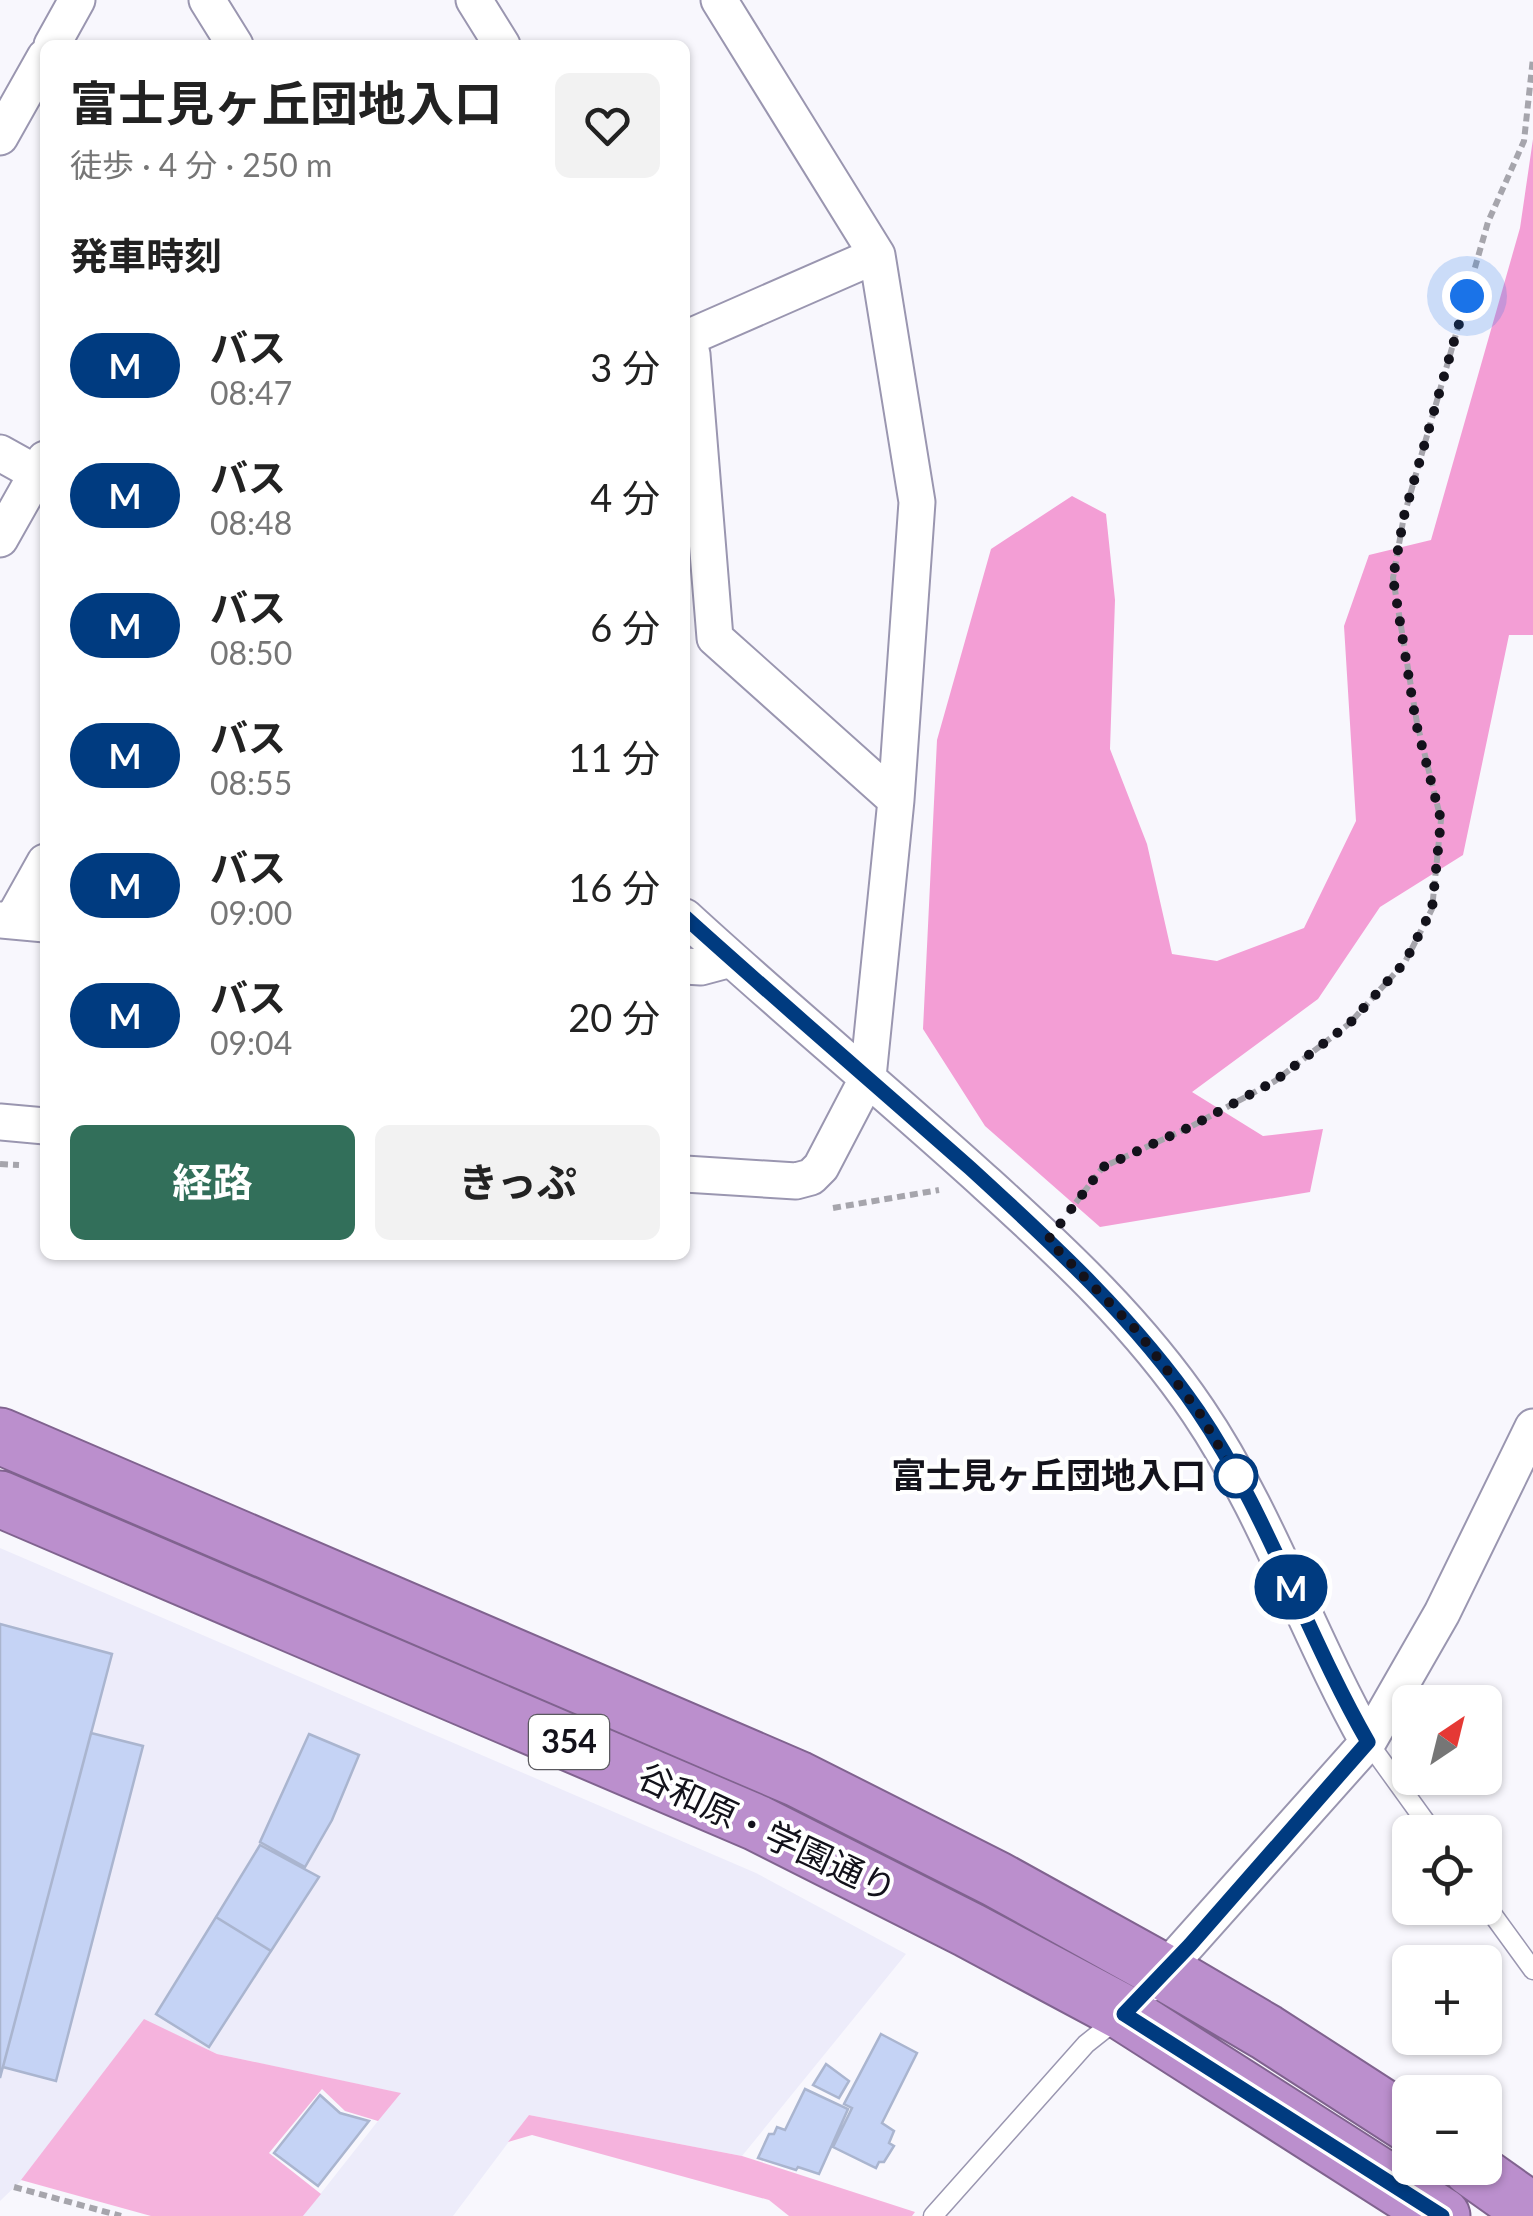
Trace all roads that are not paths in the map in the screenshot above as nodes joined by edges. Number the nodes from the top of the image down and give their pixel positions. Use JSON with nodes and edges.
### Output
{"nodes":[{"id":1,"x":77,"y":0,"type":"edge"},
{"id":2,"x":474,"y":0,"type":"edge"},
{"id":3,"x":719,"y":0,"type":"edge"},
{"id":4,"x":216,"y":3,"type":"edge"},
{"id":5,"x":55,"y":40,"type":"edge"},
{"id":6,"x":233,"y":40,"type":"edge"},
{"id":7,"x":499,"y":40,"type":"edge"},
{"id":8,"x":40,"y":66,"type":"edge"},
{"id":9,"x":0,"y":137,"type":"edge"},
{"id":10,"x":877,"y":256,"type":"junction"},
{"id":11,"x":690,"y":339,"type":"edge"},
{"id":12,"x":690,"y":350,"type":"edge"},
{"id":13,"x":0,"y":452,"type":"edge"},
{"id":14,"x":40,"y":469,"type":"edge"},
{"id":15,"x":40,"y":473,"type":"edge"},
{"id":16,"x":0,"y":539,"type":"edge"},
{"id":17,"x":896,"y":800,"type":"junction"},
{"id":18,"x":40,"y":874,"type":"edge"},
{"id":19,"x":19,"y":922,"type":"edge"},
{"id":20,"x":690,"y":922,"type":"edge"},
{"id":21,"x":731,"y":959,"type":"junction"},
{"id":22,"x":690,"y":966,"type":"edge"},
{"id":23,"x":868,"y":1077,"type":"junction"},
{"id":24,"x":0,"y":1122,"type":"edge"},
{"id":25,"x":40,"y":1126,"type":"edge"},
{"id":26,"x":690,"y":1174,"type":"edge"},
{"id":27,"x":1533,"y":1427,"type":"edge"},
{"id":28,"x":0,"y":1436,"type":"edge"},
{"id":29,"x":0,"y":1499,"type":"edge"},
{"id":30,"x":1368,"y":1742,"type":"junction"},
{"id":31,"x":1421,"y":1815,"type":"edge"},
{"id":32,"x":1500,"y":1925,"type":"edge"},
{"id":33,"x":1533,"y":1970,"type":"edge"},
{"id":34,"x":1164,"y":1972,"type":"junction"},
{"id":35,"x":1124,"y":2014,"type":"junction"},
{"id":36,"x":1392,"y":2113,"type":"edge"},
{"id":37,"x":1495,"y":2185,"type":"edge"},
{"id":38,"x":1533,"y":2212,"type":"edge"},
{"id":39,"x":933,"y":2216,"type":"edge"},
{"id":40,"x":1442,"y":2216,"type":"edge"}],
"edges":[{"from":1,"to":5,"type":"street"},
{"from":2,"to":7,"type":"street"},
{"from":3,"to":10,"type":"street"},
{"from":4,"to":6,"type":"street"},
{"from":8,"to":9,"type":"street"},
{"from":10,"to":11,"type":"street"},
{"from":10,"to":17,"type":"street"},
{"from":12,"to":17,"type":"street"},
{"from":13,"to":14,"type":"street"},
{"from":15,"to":16,"type":"street"},
{"from":17,"to":23,"type":"street"},
{"from":18,"to":19,"type":"street"},
{"from":20,"to":21,"type":"street"},
{"from":21,"to":22,"type":"street"},
{"from":21,"to":23,"type":"street"},
{"from":23,"to":26,"type":"street"},
{"from":23,"to":30,"type":"street"},
{"from":24,"to":25,"type":"street"},
{"from":27,"to":30,"type":"street"},
{"from":28,"to":34,"type":"highway","name":"谷和原・学園通り","number":"354"},
{"from":29,"to":35,"type":"highway","name":"谷和原・学園通り","number":"354"},
{"from":30,"to":31,"type":"lane"},
{"from":30,"to":34,"type":"street"},
{"from":32,"to":33,"type":"lane"},
{"from":34,"to":35,"type":"street"},
{"from":34,"to":36,"type":"highway","name":"谷和原・学園通り","number":"354"},
{"from":35,"to":39,"type":"lane"},
{"from":35,"to":40,"type":"highway","name":"谷和原・学園通り","number":"354"},
{"from":37,"to":38,"type":"highway"}]}
